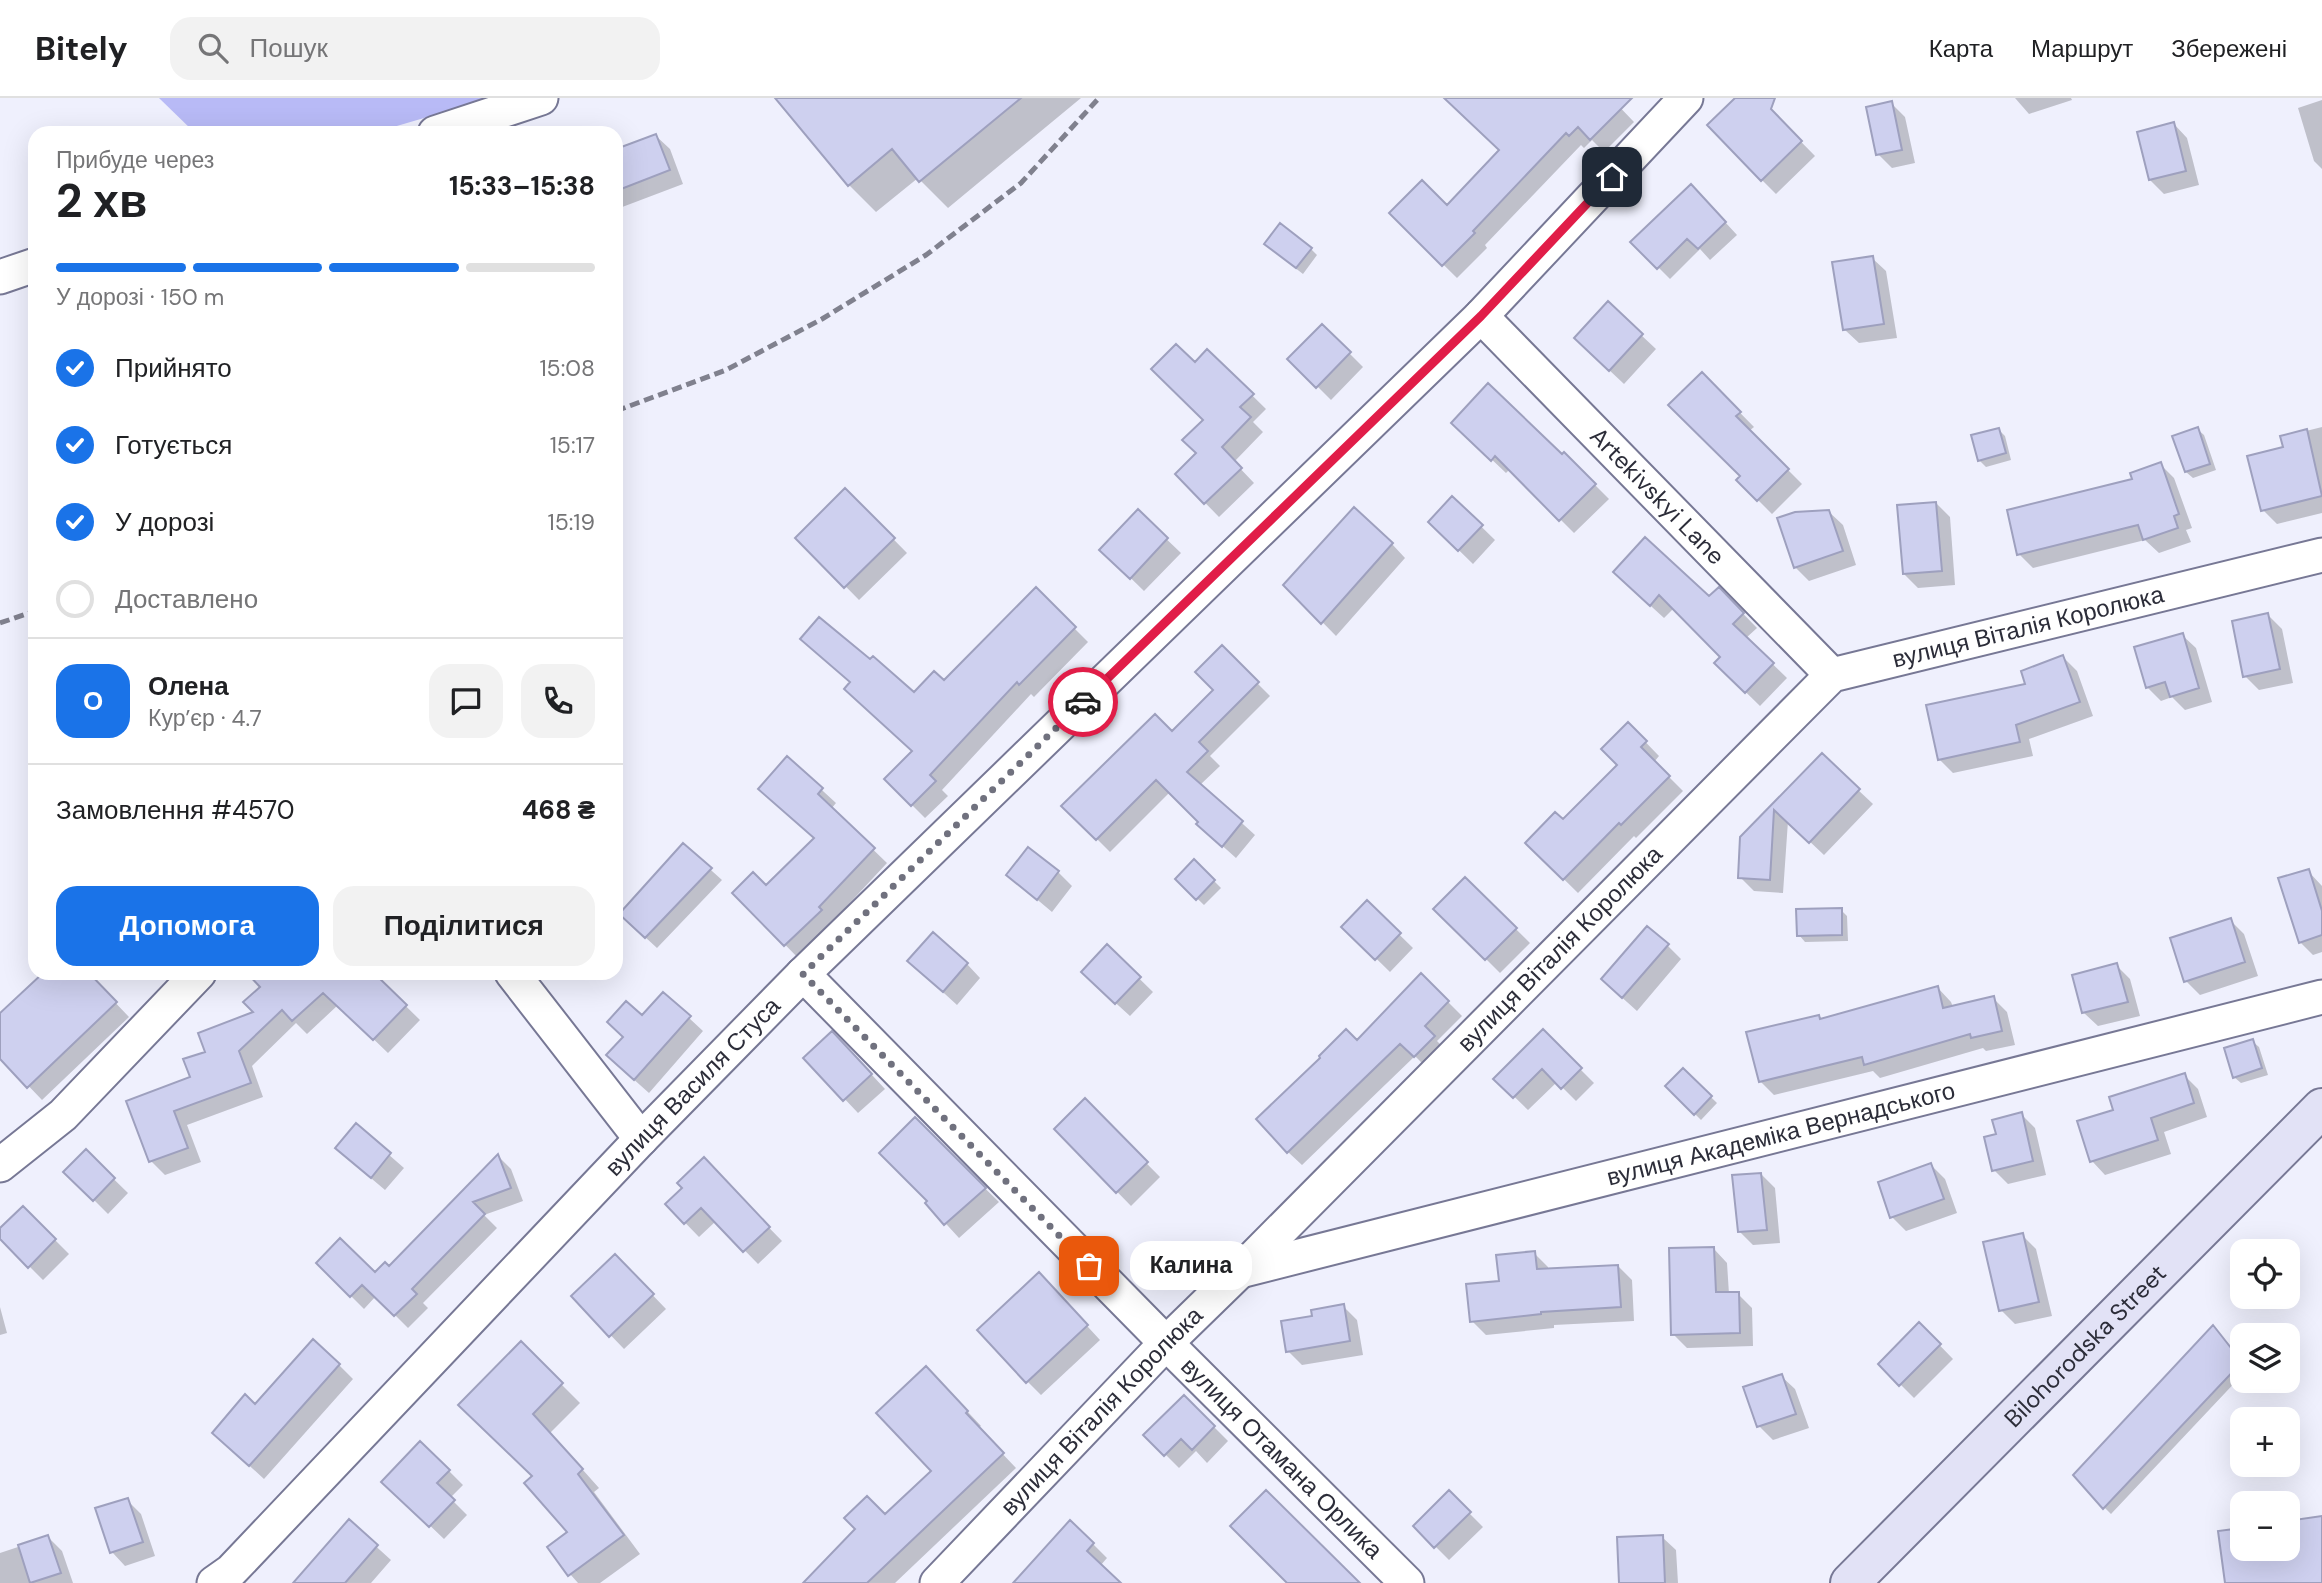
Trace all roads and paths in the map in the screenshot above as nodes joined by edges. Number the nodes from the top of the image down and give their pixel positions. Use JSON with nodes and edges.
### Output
{"nodes":[{"id":1,"x":541,"y":98,"type":"edge"},
{"id":2,"x":1686,"y":98,"type":"edge"},
{"id":3,"x":456,"y":126,"type":"edge"},
{"id":4,"x":28,"y":267,"type":"edge"},
{"id":5,"x":0,"y":277,"type":"edge"},
{"id":6,"x":1481,"y":316,"type":"junction"},
{"id":7,"x":2322,"y":555,"type":"edge"},
{"id":8,"x":1832,"y":676,"type":"junction"},
{"id":9,"x":803,"y":974,"type":"junction"},
{"id":10,"x":192,"y":980,"type":"edge"},
{"id":11,"x":517,"y":980,"type":"edge"},
{"id":12,"x":2322,"y":997,"type":"edge"},
{"id":13,"x":2322,"y":1108,"type":"edge"},
{"id":14,"x":641,"y":1139,"type":"junction"},
{"id":15,"x":0,"y":1165,"type":"edge"},
{"id":16,"x":1240,"y":1271,"type":"junction"},
{"id":17,"x":1166,"y":1343,"type":"junction"},
{"id":18,"x":214,"y":1583,"type":"edge"},
{"id":19,"x":937,"y":1583,"type":"edge"},
{"id":20,"x":1407,"y":1583,"type":"edge"},
{"id":21,"x":1850,"y":1583,"type":"edge"}],
"edges":[{"from":1,"to":3,"type":"street"},
{"from":2,"to":6,"type":"street","name":"вулиця Василя Стуса"},
{"from":4,"to":5,"type":"street"},
{"from":6,"to":8,"type":"street","name":"Artekivskyi Lane"},
{"from":6,"to":9,"type":"street","name":"вулиця Василя Стуса"},
{"from":7,"to":8,"type":"street","name":"вулиця Віталія Королюка"},
{"from":8,"to":16,"type":"street","name":"вулиця Віталія Королюка"},
{"from":9,"to":14,"type":"street","name":"вулиця Василя Стуса"},
{"from":9,"to":17,"type":"street","name":"вулиця Отамана Орлика"},
{"from":10,"to":15,"type":"street"},
{"from":11,"to":14,"type":"street"},
{"from":12,"to":16,"type":"street","name":"вулиця Академіка Вернадського"},
{"from":13,"to":21,"type":"street","name":"Bilohorodska Street"},
{"from":14,"to":18,"type":"street","name":"вулиця Василя Стуса"},
{"from":16,"to":17,"type":"street","name":"вулиця Віталія Королюка"},
{"from":17,"to":19,"type":"street","name":"вулиця Віталія Королюка"},
{"from":17,"to":20,"type":"street","name":"вулиця Отамана Орлика"}]}
